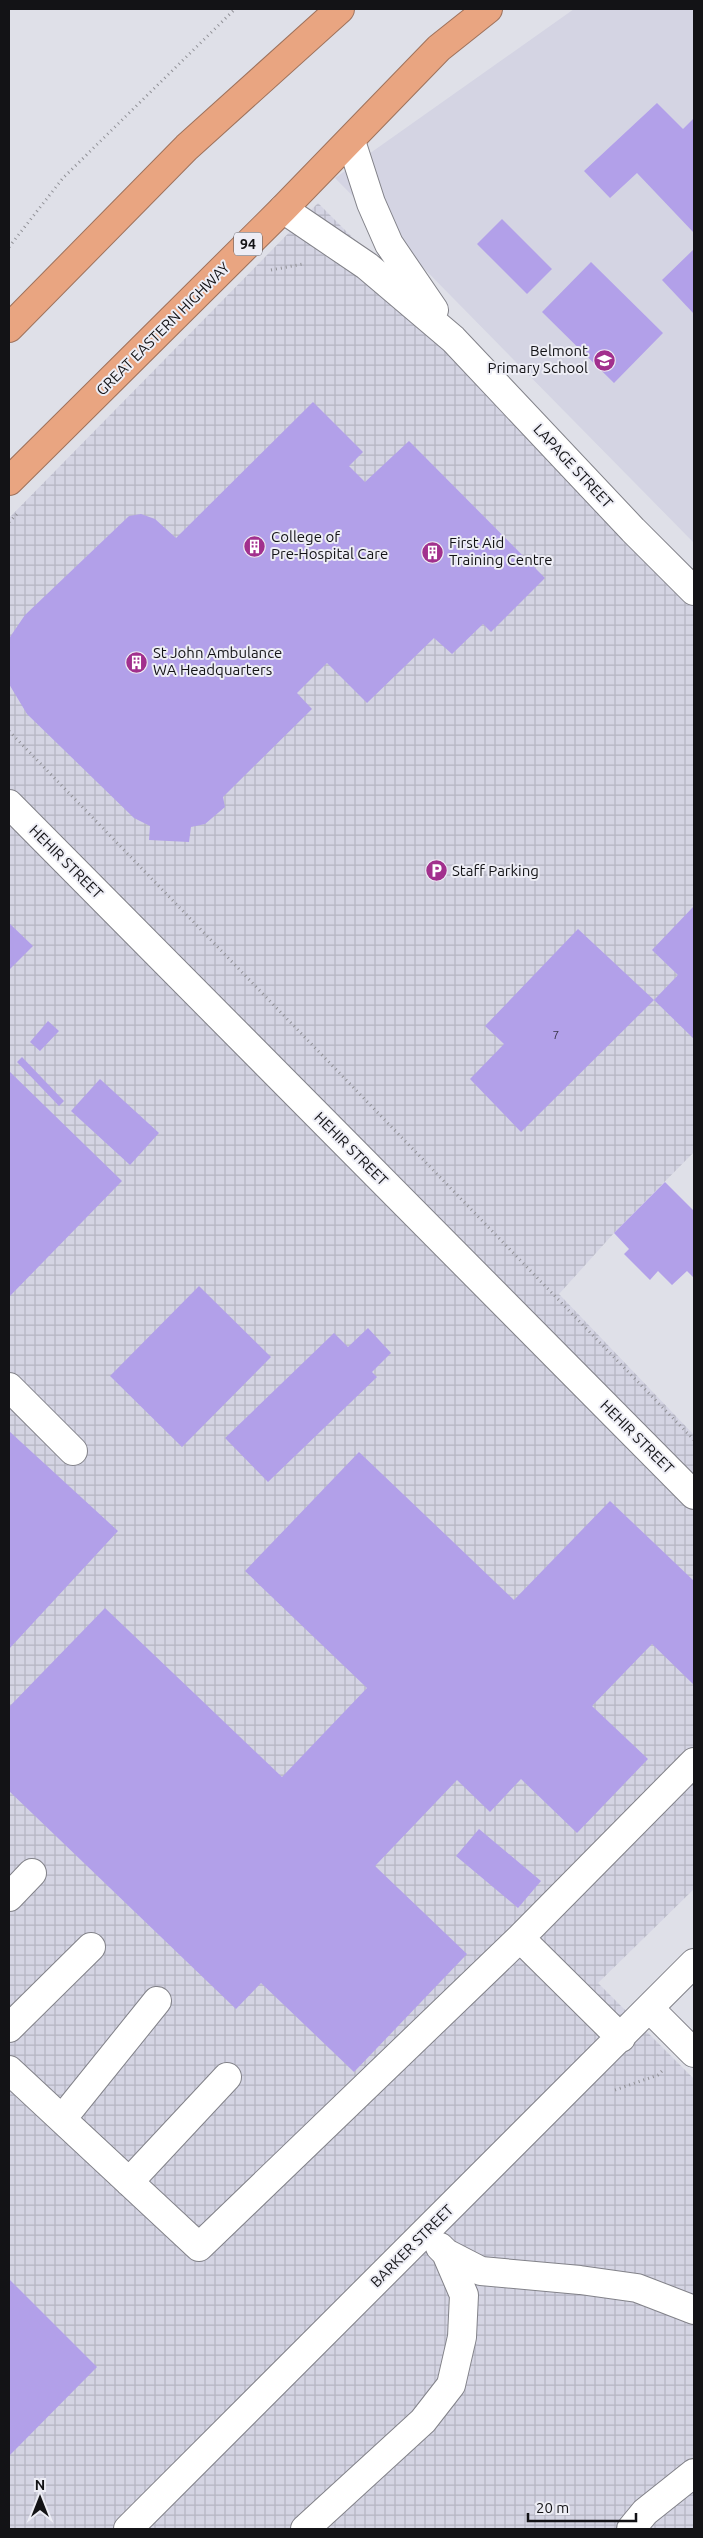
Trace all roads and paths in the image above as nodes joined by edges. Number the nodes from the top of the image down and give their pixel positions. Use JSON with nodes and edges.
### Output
{"nodes":[{"id":1,"x":235,"y":9,"type":"edge"},
{"id":2,"x":340,"y":9,"type":"edge"},
{"id":3,"x":488,"y":9,"type":"edge"},
{"id":4,"x":351,"y":141,"type":"junction"},
{"id":5,"x":283,"y":209,"type":"junction"},
{"id":6,"x":9,"y":247,"type":"edge"},
{"id":7,"x":9,"y":328,"type":"edge"},
{"id":8,"x":454,"y":339,"type":"junction"},
{"id":9,"x":9,"y":481,"type":"edge"},
{"id":10,"x":694,"y":591,"type":"edge"},
{"id":11,"x":9,"y":731,"type":"edge"},
{"id":12,"x":9,"y":804,"type":"edge"},
{"id":13,"x":9,"y":1387,"type":"edge"},
{"id":14,"x":694,"y":1440,"type":"edge"},
{"id":15,"x":73,"y":1451,"type":"dead end"},
{"id":16,"x":694,"y":1495,"type":"edge"},
{"id":17,"x":694,"y":1762,"type":"edge"},
{"id":18,"x":32,"y":1873,"type":"dead end"},
{"id":19,"x":9,"y":1897,"type":"edge"},
{"id":20,"x":520,"y":1938,"type":"junction"},
{"id":21,"x":91,"y":1947,"type":"dead end"},
{"id":22,"x":694,"y":1963,"type":"edge"},
{"id":23,"x":157,"y":2001,"type":"dead end"},
{"id":24,"x":650,"y":2009,"type":"junction"},
{"id":25,"x":9,"y":2028,"type":"edge"},
{"id":26,"x":621,"y":2038,"type":"junction"},
{"id":27,"x":694,"y":2052,"type":"edge"},
{"id":28,"x":9,"y":2070,"type":"edge"},
{"id":29,"x":227,"y":2077,"type":"dead end"},
{"id":30,"x":62,"y":2119,"type":"junction"},
{"id":31,"x":129,"y":2182,"type":"junction"},
{"id":32,"x":425,"y":2233,"type":"junction"},
{"id":33,"x":446,"y":2253,"type":"junction"},
{"id":34,"x":694,"y":2310,"type":"edge"},
{"id":35,"x":694,"y":2473,"type":"edge"},
{"id":36,"x":128,"y":2529,"type":"edge"},
{"id":37,"x":305,"y":2529,"type":"edge"},
{"id":38,"x":631,"y":2529,"type":"edge"}],
"edges":[{"from":1,"to":6,"type":"path"},
{"from":2,"to":7,"type":"highway"},
{"from":3,"to":4,"type":"highway","name":"GREAT EASTERN HIGHWAY","number":"94"},
{"from":4,"to":5,"type":"highway","name":"GREAT EASTERN HIGHWAY","number":"94"},
{"from":4,"to":8,"type":"street","name":"LAPAGE STREET"},
{"from":5,"to":8,"type":"street","name":"LAPAGE STREET"},
{"from":5,"to":9,"type":"highway","name":"GREAT EASTERN HIGHWAY","number":"94"},
{"from":8,"to":10,"type":"street","name":"LAPAGE STREET"},
{"from":11,"to":14,"type":"path"},
{"from":12,"to":16,"type":"street","name":"HEHIR STREET"},
{"from":13,"to":15,"type":"street"},
{"from":17,"to":20,"type":"street"},
{"from":18,"to":19,"type":"street"},
{"from":20,"to":26,"type":"street"},
{"from":20,"to":31,"type":"street"},
{"from":21,"to":25,"type":"street"},
{"from":22,"to":24,"type":"street","name":"BARKER STREET"},
{"from":23,"to":30,"type":"street"},
{"from":24,"to":26,"type":"street","name":"BARKER STREET"},
{"from":24,"to":27,"type":"street"},
{"from":26,"to":32,"type":"street","name":"BARKER STREET"},
{"from":28,"to":30,"type":"street"},
{"from":29,"to":31,"type":"street"},
{"from":30,"to":31,"type":"street"},
{"from":32,"to":33,"type":"street"},
{"from":32,"to":36,"type":"street","name":"BARKER STREET"},
{"from":33,"to":34,"type":"street"},
{"from":33,"to":37,"type":"street"},
{"from":35,"to":38,"type":"street"}]}
